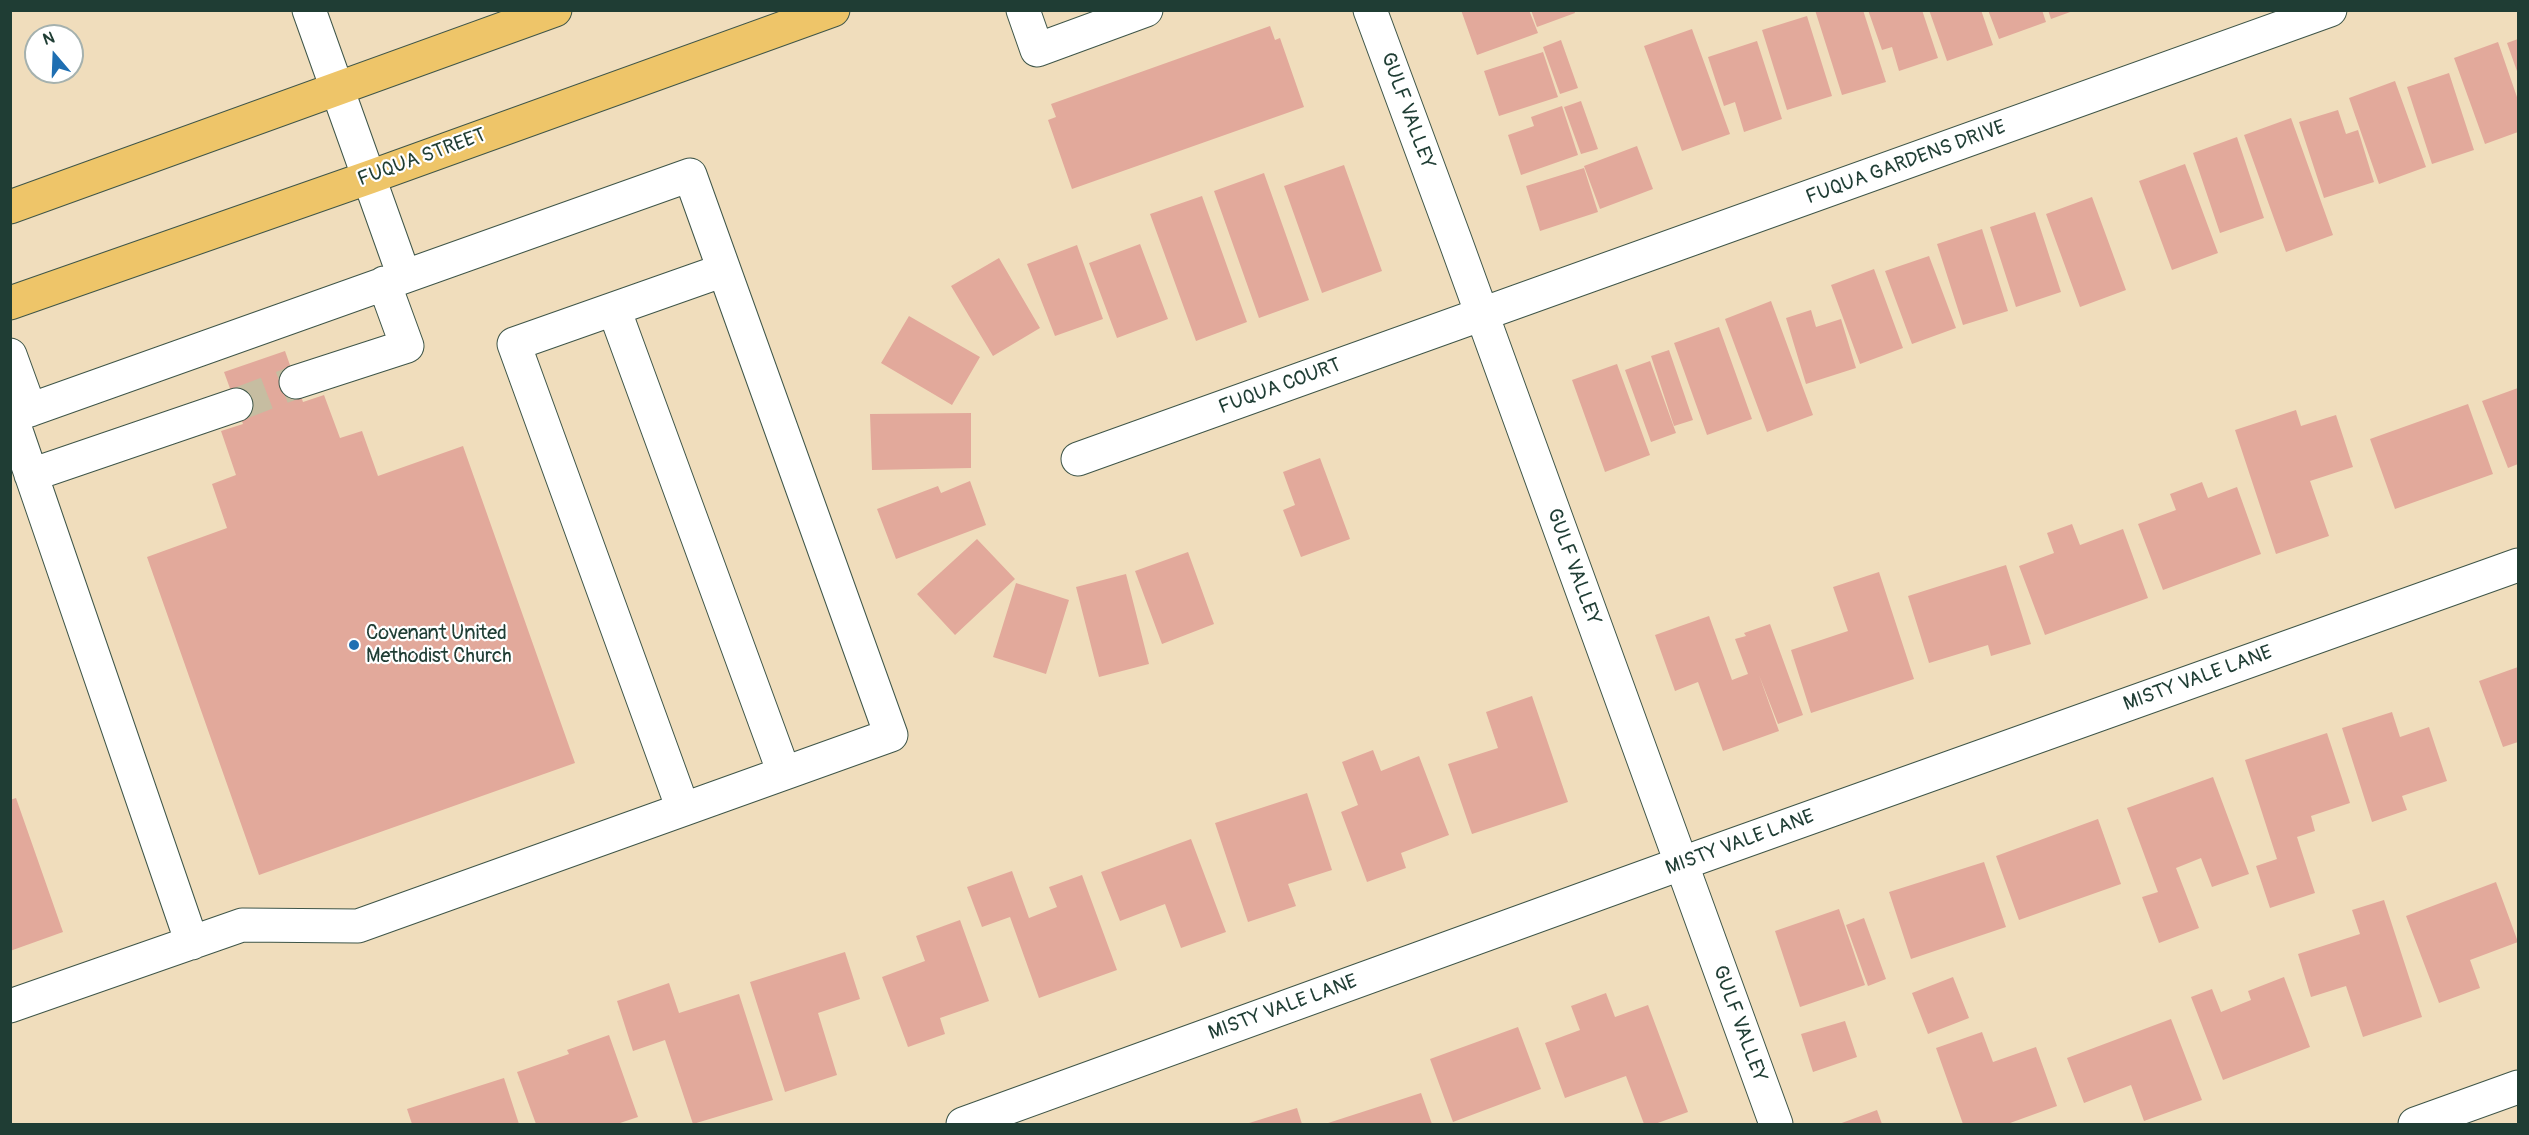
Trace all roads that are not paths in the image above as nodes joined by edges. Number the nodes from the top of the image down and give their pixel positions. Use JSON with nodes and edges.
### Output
{"nodes":[{"id":1,"x":309,"y":10,"type":"edge"},
{"id":2,"x":555,"y":10,"type":"edge"},
{"id":3,"x":833,"y":10,"type":"edge"},
{"id":4,"x":1023,"y":10,"type":"edge"},
{"id":5,"x":1146,"y":10,"type":"edge"},
{"id":6,"x":1370,"y":10,"type":"edge"},
{"id":7,"x":2330,"y":10,"type":"edge"},
{"id":8,"x":337,"y":90,"type":"junction"},
{"id":9,"x":370,"y":177,"type":"junction"},
{"id":10,"x":10,"y":207,"type":"edge"},
{"id":11,"x":724,"y":270,"type":"junction"},
{"id":12,"x":394,"y":280,"type":"junction"},
{"id":13,"x":10,"y":303,"type":"edge"},
{"id":14,"x":614,"y":309,"type":"junction"},
{"id":15,"x":1483,"y":316,"type":"junction"},
{"id":16,"x":10,"y":355,"type":"edge"},
{"id":17,"x":296,"y":382,"type":"tunnel mouth"},
{"id":18,"x":236,"y":405,"type":"tunnel mouth"},
{"id":19,"x":17,"y":414,"type":"edge"},
{"id":20,"x":1078,"y":459,"type":"dead end"},
{"id":21,"x":31,"y":475,"type":"junction"},
{"id":22,"x":2518,"y":565,"type":"edge"},
{"id":23,"x":784,"y":773,"type":"junction"},
{"id":24,"x":683,"y":809,"type":"junction"},
{"id":25,"x":1680,"y":864,"type":"junction"},
{"id":26,"x":192,"y":943,"type":"junction"},
{"id":27,"x":10,"y":1006,"type":"edge"},
{"id":28,"x":2518,"y":1087,"type":"edge"},
{"id":29,"x":963,"y":1125,"type":"edge"},
{"id":30,"x":1776,"y":1125,"type":"edge"},
{"id":31,"x":2415,"y":1125,"type":"edge"}],
"edges":[{"from":1,"to":8,"type":"street"},
{"from":2,"to":8,"type":"main road"},
{"from":3,"to":9,"type":"main road","name":"FUQUA STREET"},
{"from":4,"to":5,"type":"street"},
{"from":6,"to":15,"type":"street","name":"GULF VALLEY"},
{"from":7,"to":15,"type":"street","name":"FUQUA GARDENS DRIVE"},
{"from":8,"to":9,"type":"street"},
{"from":8,"to":10,"type":"main road"},
{"from":9,"to":12,"type":"street"},
{"from":9,"to":13,"type":"main road","name":"FUQUA STREET"},
{"from":11,"to":12,"type":"street"},
{"from":11,"to":14,"type":"street"},
{"from":11,"to":23,"type":"street"},
{"from":12,"to":17,"type":"street"},
{"from":12,"to":19,"type":"street"},
{"from":14,"to":23,"type":"street"},
{"from":14,"to":24,"type":"street"},
{"from":15,"to":20,"type":"street","name":"FUQUA COURT"},
{"from":15,"to":25,"type":"street","name":"GULF VALLEY"},
{"from":16,"to":19,"type":"street"},
{"from":18,"to":21,"type":"street"},
{"from":19,"to":21,"type":"street"},
{"from":21,"to":26,"type":"street"},
{"from":22,"to":25,"type":"street","name":"MISTY VALE LANE"},
{"from":23,"to":24,"type":"street"},
{"from":24,"to":26,"type":"street"},
{"from":25,"to":29,"type":"street","name":"MISTY VALE LANE"},
{"from":25,"to":30,"type":"street","name":"GULF VALLEY"},
{"from":26,"to":27,"type":"street"},
{"from":28,"to":31,"type":"street"}]}
